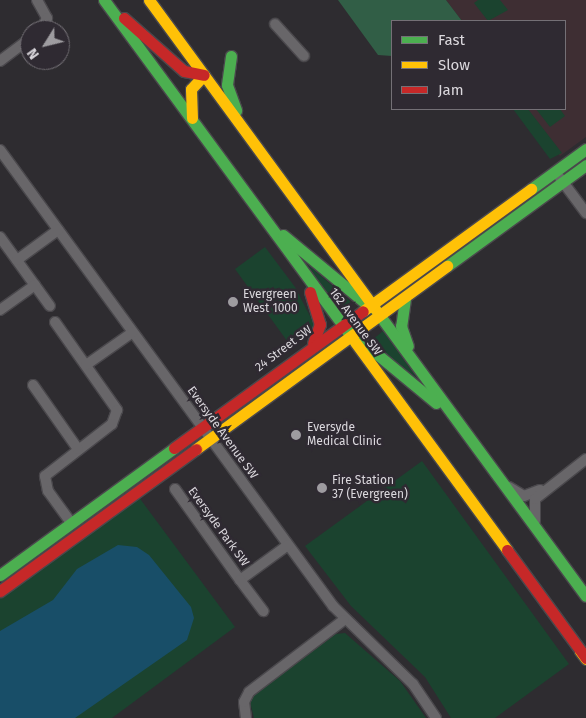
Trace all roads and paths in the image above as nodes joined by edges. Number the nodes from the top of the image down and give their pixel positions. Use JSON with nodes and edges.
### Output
{"nodes":[{"id":1,"x":37,"y":0,"type":"edge"},
{"id":2,"x":104,"y":0,"type":"edge"},
{"id":3,"x":149,"y":0,"type":"edge"},
{"id":4,"x":46,"y":20,"type":"edge"},
{"id":5,"x":275,"y":24,"type":"dead end"},
{"id":6,"x":20,"y":45,"type":"edge"},
{"id":7,"x":231,"y":56,"type":"dead end"},
{"id":8,"x":304,"y":56,"type":"dead end"},
{"id":9,"x":0,"y":60,"type":"edge"},
{"id":10,"x":204,"y":75,"type":"junction"},
{"id":11,"x":193,"y":122,"type":"junction"},
{"id":12,"x":243,"y":130,"type":"junction"},
{"id":13,"x":586,"y":148,"type":"edge"},
{"id":14,"x":0,"y":150,"type":"edge"},
{"id":15,"x":586,"y":165,"type":"edge"},
{"id":16,"x":554,"y":172,"type":"junction"},
{"id":17,"x":563,"y":182,"type":"junction"},
{"id":18,"x":586,"y":213,"type":"edge"},
{"id":19,"x":259,"y":214,"type":"junction"},
{"id":20,"x":58,"y":230,"type":"junction"},
{"id":21,"x":0,"y":236,"type":"edge"},
{"id":22,"x":17,"y":260,"type":"junction"},
{"id":23,"x":301,"y":271,"type":"junction"},
{"id":24,"x":35,"y":285,"type":"junction"},
{"id":25,"x":405,"y":298,"type":"junction"},
{"id":26,"x":50,"y":306,"type":"dead end"},
{"id":27,"x":375,"y":309,"type":"junction"},
{"id":28,"x":0,"y":310,"type":"edge"},
{"id":29,"x":55,"y":322,"type":"dead end"},
{"id":30,"x":344,"y":331,"type":"junction"},
{"id":31,"x":132,"y":332,"type":"junction"},
{"id":32,"x":312,"y":345,"type":"junction"},
{"id":33,"x":86,"y":365,"type":"junction"},
{"id":34,"x":416,"y":365,"type":"junction"},
{"id":35,"x":33,"y":385,"type":"dead end"},
{"id":36,"x":461,"y":426,"type":"junction"},
{"id":37,"x":202,"y":427,"type":"junction"},
{"id":38,"x":211,"y":439,"type":"junction"},
{"id":39,"x":78,"y":449,"type":"junction"},
{"id":40,"x":586,"y":459,"type":"edge"},
{"id":41,"x":503,"y":481,"type":"junction"},
{"id":42,"x":550,"y":485,"type":"junction"},
{"id":43,"x":175,"y":489,"type":"dead end"},
{"id":44,"x":71,"y":523,"type":"junction"},
{"id":45,"x":539,"y":531,"type":"junction"},
{"id":46,"x":288,"y":545,"type":"junction"},
{"id":47,"x":0,"y":575,"type":"edge"},
{"id":48,"x":240,"y":580,"type":"junction"},
{"id":49,"x":0,"y":591,"type":"edge"},
{"id":50,"x":586,"y":596,"type":"edge"},
{"id":51,"x":263,"y":611,"type":"dead end"},
{"id":52,"x":344,"y":620,"type":"junction"},
{"id":53,"x":584,"y":656,"type":"edge"},
{"id":54,"x":246,"y":718,"type":"edge"},
{"id":55,"x":436,"y":718,"type":"edge"}],
"edges":[{"from":1,"to":4,"type":"street"},
{"from":2,"to":10,"type":"main road"},
{"from":2,"to":11,"type":"main road","name":"162 Avenue SW"},
{"from":3,"to":10,"type":"main road","name":"162 Avenue SW"},
{"from":5,"to":8,"type":"street"},
{"from":6,"to":9,"type":"street"},
{"from":7,"to":12,"type":"main road"},
{"from":10,"to":11,"type":"main road"},
{"from":10,"to":12,"type":"main road","name":"162 Avenue SW"},
{"from":11,"to":19,"type":"main road","name":"162 Avenue SW"},
{"from":12,"to":27,"type":"main road","name":"162 Avenue SW"},
{"from":13,"to":16,"type":"main road","name":"24 Street SW"},
{"from":14,"to":20,"type":"street","name":"Eversyde Avenue SW"},
{"from":15,"to":17,"type":"main road","name":"24 Street SW"},
{"from":16,"to":17,"type":"street"},
{"from":16,"to":27,"type":"main road","name":"24 Street SW"},
{"from":17,"to":18,"type":"street"},
{"from":17,"to":25,"type":"main road","name":"24 Street SW"},
{"from":19,"to":23,"type":"main road","name":"162 Avenue SW"},
{"from":19,"to":27,"type":"main road"},
{"from":20,"to":22,"type":"street"},
{"from":20,"to":31,"type":"street","name":"Eversyde Avenue SW"},
{"from":21,"to":22,"type":"street"},
{"from":22,"to":24,"type":"street"},
{"from":23,"to":30,"type":"main road","name":"162 Avenue SW"},
{"from":23,"to":32,"type":"main road"},
{"from":24,"to":26,"type":"street"},
{"from":24,"to":28,"type":"street"},
{"from":25,"to":27,"type":"main road","name":"24 Street SW"},
{"from":25,"to":34,"type":"main road"},
{"from":27,"to":30,"type":"main road","name":"24 Street SW"},
{"from":27,"to":30,"type":"main road","name":"24 Street SW"},
{"from":27,"to":34,"type":"main road","name":"162 Avenue SW"},
{"from":29,"to":33,"type":"street"},
{"from":30,"to":32,"type":"main road","name":"24 Street SW"},
{"from":30,"to":36,"type":"main road"},
{"from":30,"to":38,"type":"main road","name":"24 Street SW"},
{"from":30,"to":53,"type":"main road","name":"162 Avenue SW"},
{"from":31,"to":33,"type":"street"},
{"from":31,"to":37,"type":"street","name":"Eversyde Avenue SW"},
{"from":32,"to":37,"type":"main road","name":"24 Street SW"},
{"from":33,"to":39,"type":"street"},
{"from":34,"to":36,"type":"main road","name":"162 Avenue SW"},
{"from":35,"to":39,"type":"street"},
{"from":36,"to":41,"type":"main road","name":"162 Avenue SW"},
{"from":37,"to":38,"type":"street","name":"Eversyde Avenue SW"},
{"from":37,"to":44,"type":"main road","name":"24 Street SW"},
{"from":38,"to":46,"type":"street","name":"Eversyde Avenue SW"},
{"from":38,"to":49,"type":"main road","name":"24 Street SW"},
{"from":39,"to":44,"type":"street"},
{"from":40,"to":42,"type":"street"},
{"from":41,"to":42,"type":"street"},
{"from":41,"to":45,"type":"main road","name":"162 Avenue SW"},
{"from":42,"to":45,"type":"street"},
{"from":43,"to":48,"type":"street","name":"Eversyde Park SW"},
{"from":44,"to":47,"type":"main road","name":"24 Street SW"},
{"from":45,"to":50,"type":"main road","name":"162 Avenue SW"},
{"from":46,"to":48,"type":"street","name":"Eversyde Park SW"},
{"from":46,"to":52,"type":"street","name":"Eversyde Avenue SW"},
{"from":48,"to":51,"type":"street","name":"Eversyde Park SW"},
{"from":52,"to":54,"type":"street"},
{"from":52,"to":55,"type":"street","name":"Eversyde Avenue SW"}]}
